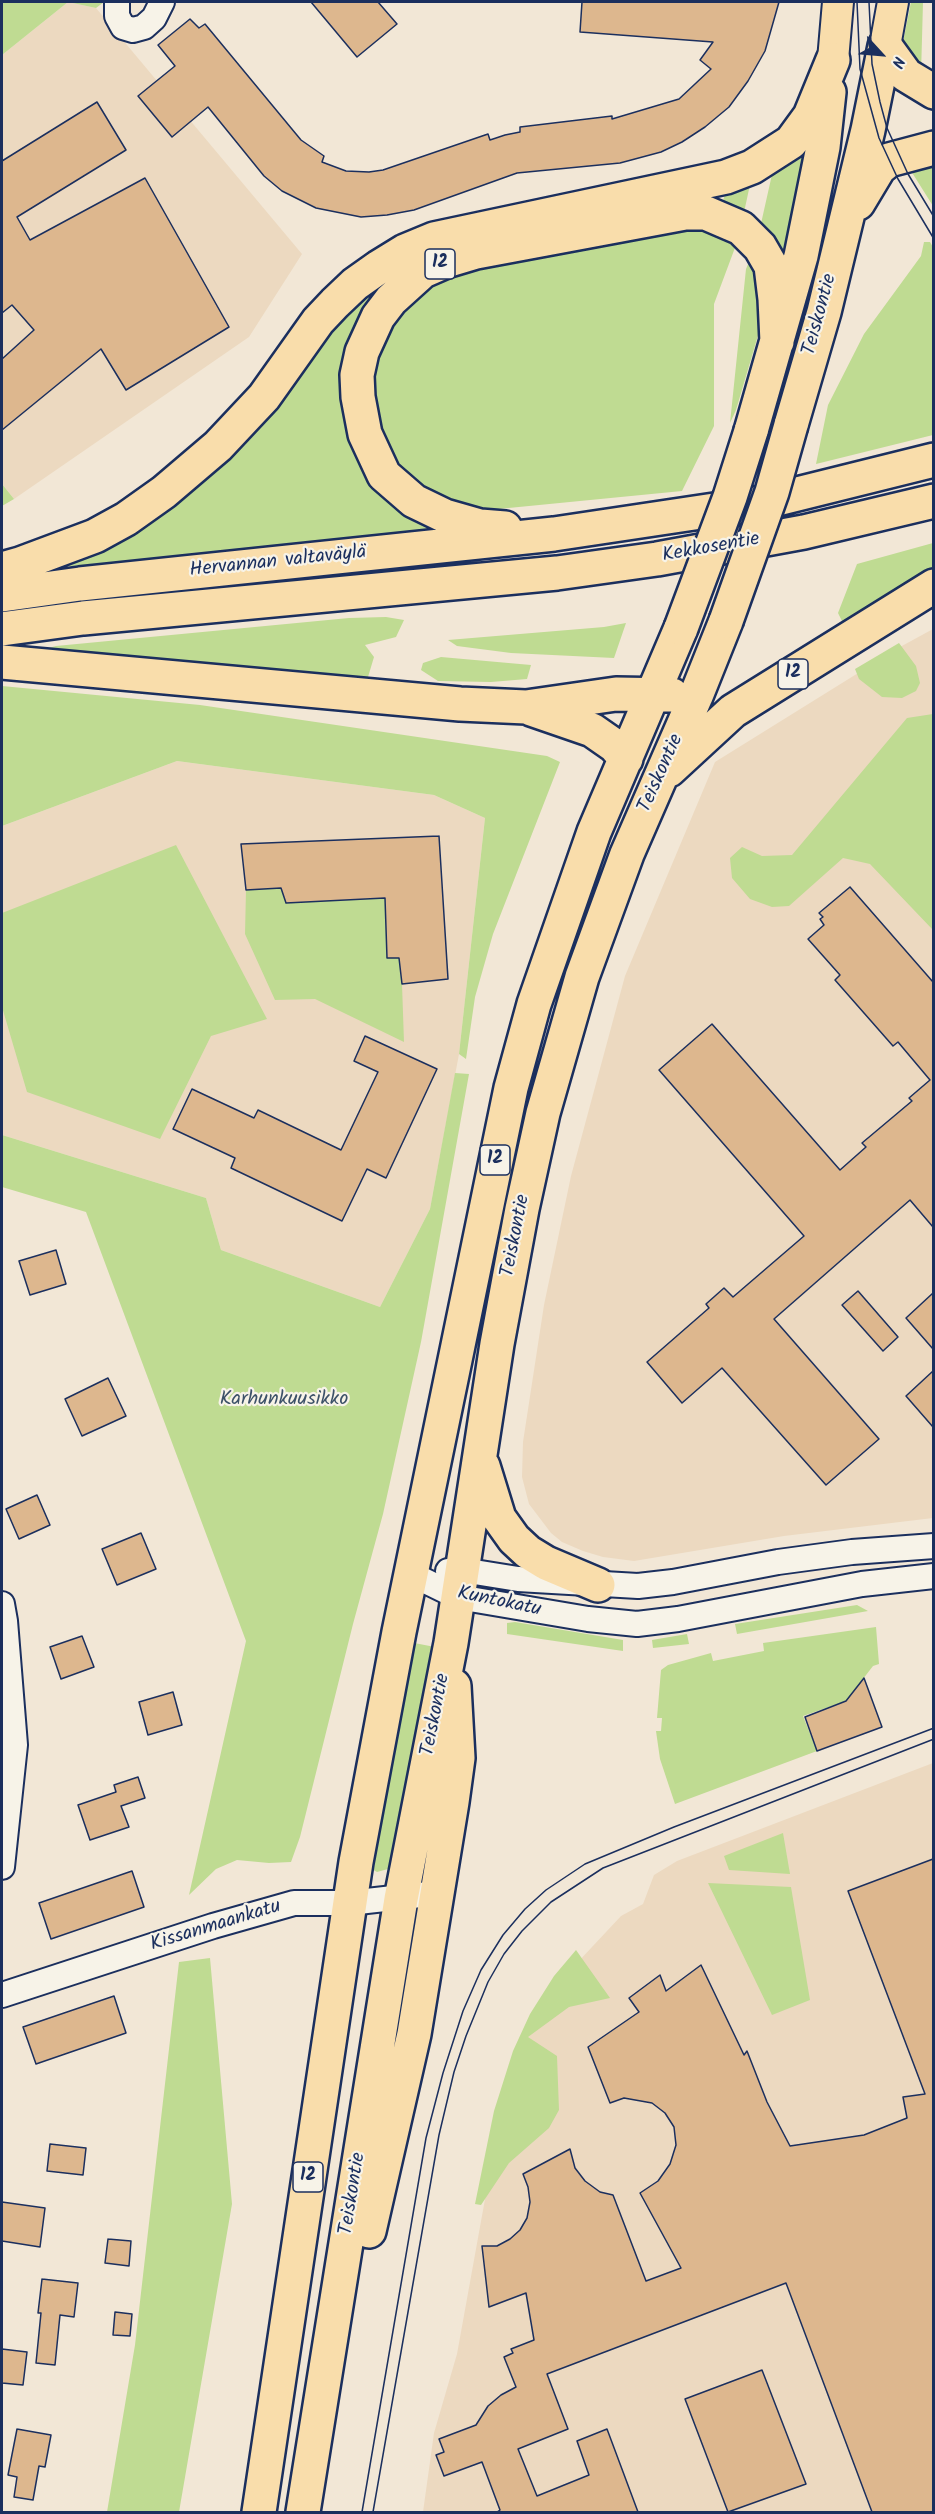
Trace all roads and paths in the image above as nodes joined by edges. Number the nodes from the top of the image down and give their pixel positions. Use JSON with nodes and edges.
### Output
{"nodes":[{"id":1,"x":117,"y":2,"type":"edge"},
{"id":2,"x":162,"y":2,"type":"edge"},
{"id":3,"x":838,"y":2,"type":"edge"},
{"id":4,"x":893,"y":2,"type":"edge"},
{"id":5,"x":885,"y":46,"type":"junction"},
{"id":6,"x":833,"y":60,"type":"junction"},
{"id":7,"x":933,"y":92,"type":"edge"},
{"id":8,"x":933,"y":148,"type":"edge"},
{"id":9,"x":843,"y":227,"type":"junction"},
{"id":10,"x":777,"y":342,"type":"junction"},
{"id":11,"x":933,"y":460,"type":"edge"},
{"id":12,"x":933,"y":501,"type":"edge"},
{"id":13,"x":554,"y":534,"type":"junction"},
{"id":14,"x":2,"y":569,"type":"edge"},
{"id":15,"x":485,"y":580,"type":"joint"},
{"id":16,"x":933,"y":586,"type":"edge"},
{"id":17,"x":2,"y":595,"type":"edge"},
{"id":18,"x":2,"y":629,"type":"edge"},
{"id":19,"x":678,"y":634,"type":"junction"},
{"id":20,"x":2,"y":662,"type":"edge"},
{"id":21,"x":653,"y":694,"type":"junction"},
{"id":22,"x":696,"y":696,"type":"junction"},
{"id":23,"x":526,"y":707,"type":"junction"},
{"id":24,"x":733,"y":711,"type":"junction"},
{"id":25,"x":626,"y":759,"type":"junction"},
{"id":26,"x":663,"y":774,"type":"junction"},
{"id":27,"x":480,"y":1456,"type":"junction"},
{"id":28,"x":933,"y":1546,"type":"edge"},
{"id":29,"x":411,"y":1574,"type":"junction"},
{"id":30,"x":933,"y":1576,"type":"edge"},
{"id":31,"x":460,"y":1584,"type":"junction"},
{"id":32,"x":598,"y":1585,"type":"junction"},
{"id":33,"x":2,"y":1604,"type":"edge"},
{"id":34,"x":5,"y":1663,"type":"edge"},
{"id":35,"x":445,"y":1674,"type":"junction"},
{"id":36,"x":2,"y":1867,"type":"edge"},
{"id":37,"x":438,"y":1893,"type":"junction"},
{"id":38,"x":401,"y":1899,"type":"junction"},
{"id":39,"x":349,"y":1903,"type":"junction"},
{"id":40,"x":2,"y":1995,"type":"edge"},
{"id":41,"x":337,"y":2301,"type":"junction"},
{"id":42,"x":260,"y":2512,"type":"edge"},
{"id":43,"x":303,"y":2512,"type":"edge"}],
"edges":[{"from":1,"to":2,"type":"street"},
{"from":3,"to":6,"type":"main road","name":"Teiskontie"},
{"from":4,"to":5,"type":"main road","name":"Teiskontie"},
{"from":5,"to":7,"type":"highway"},
{"from":5,"to":9,"type":"highway","name":"Teiskontie"},
{"from":6,"to":10,"type":"highway","name":"Teiskontie","number":"12"},
{"from":6,"to":14,"type":"highway"},
{"from":8,"to":9,"type":"highway"},
{"from":9,"to":22,"type":"highway","name":"Teiskontie","bridge":true},
{"from":10,"to":13,"type":"highway","number":"12"},
{"from":10,"to":19,"type":"highway","name":"Teiskontie","number":"12","bridge":true},
{"from":11,"to":13,"type":"highway","name":"Kekkosentie","number":"12"},
{"from":12,"to":15,"type":"highway","name":"Kekkosentie"},
{"from":13,"to":17,"type":"highway","name":"Hervannan valtaväylä"},
{"from":15,"to":18,"type":"highway","name":"Hervannan valtaväylä"},
{"from":16,"to":24,"type":"highway","number":"12"},
{"from":19,"to":21,"type":"highway","name":"Teiskontie","number":"12"},
{"from":19,"to":22,"type":"highway"},
{"from":20,"to":23,"type":"highway"},
{"from":21,"to":22,"type":"highway"},
{"from":21,"to":23,"type":"highway"},
{"from":21,"to":25,"type":"highway","name":"Teiskontie","number":"12"},
{"from":22,"to":24,"type":"highway"},
{"from":22,"to":26,"type":"highway","name":"Teiskontie"},
{"from":23,"to":25,"type":"highway"},
{"from":24,"to":26,"type":"highway","number":"12"},
{"from":25,"to":29,"type":"highway","name":"Teiskontie","number":"12"},
{"from":26,"to":27,"type":"highway","name":"Teiskontie","number":"12"},
{"from":27,"to":31,"type":"highway","name":"Teiskontie","number":"12"},
{"from":27,"to":32,"type":"highway"},
{"from":28,"to":32,"type":"street","name":"Kuntokatu"},
{"from":29,"to":31,"type":"street","name":"Kuntokatu"},
{"from":29,"to":39,"type":"highway","name":"Teiskontie","number":"12"},
{"from":30,"to":31,"type":"street","name":"Kuntokatu"},
{"from":31,"to":32,"type":"street","name":"Kuntokatu"},
{"from":31,"to":35,"type":"highway","name":"Teiskontie","number":"12"},
{"from":33,"to":34,"type":"street"},
{"from":34,"to":36,"type":"street"},
{"from":35,"to":37,"type":"highway","number":"12"},
{"from":35,"to":38,"type":"highway","name":"Teiskontie","number":"12"},
{"from":37,"to":38,"type":"street","name":"Kissanmaankatu"},
{"from":37,"to":41,"type":"highway","number":"12"},
{"from":38,"to":39,"type":"street","name":"Kissanmaankatu"},
{"from":38,"to":41,"type":"highway","name":"Teiskontie","number":"12"},
{"from":39,"to":40,"type":"street","name":"Kissanmaankatu"},
{"from":39,"to":42,"type":"highway","name":"Teiskontie","number":"12"},
{"from":41,"to":43,"type":"highway","name":"Teiskontie","number":"12"}]}
